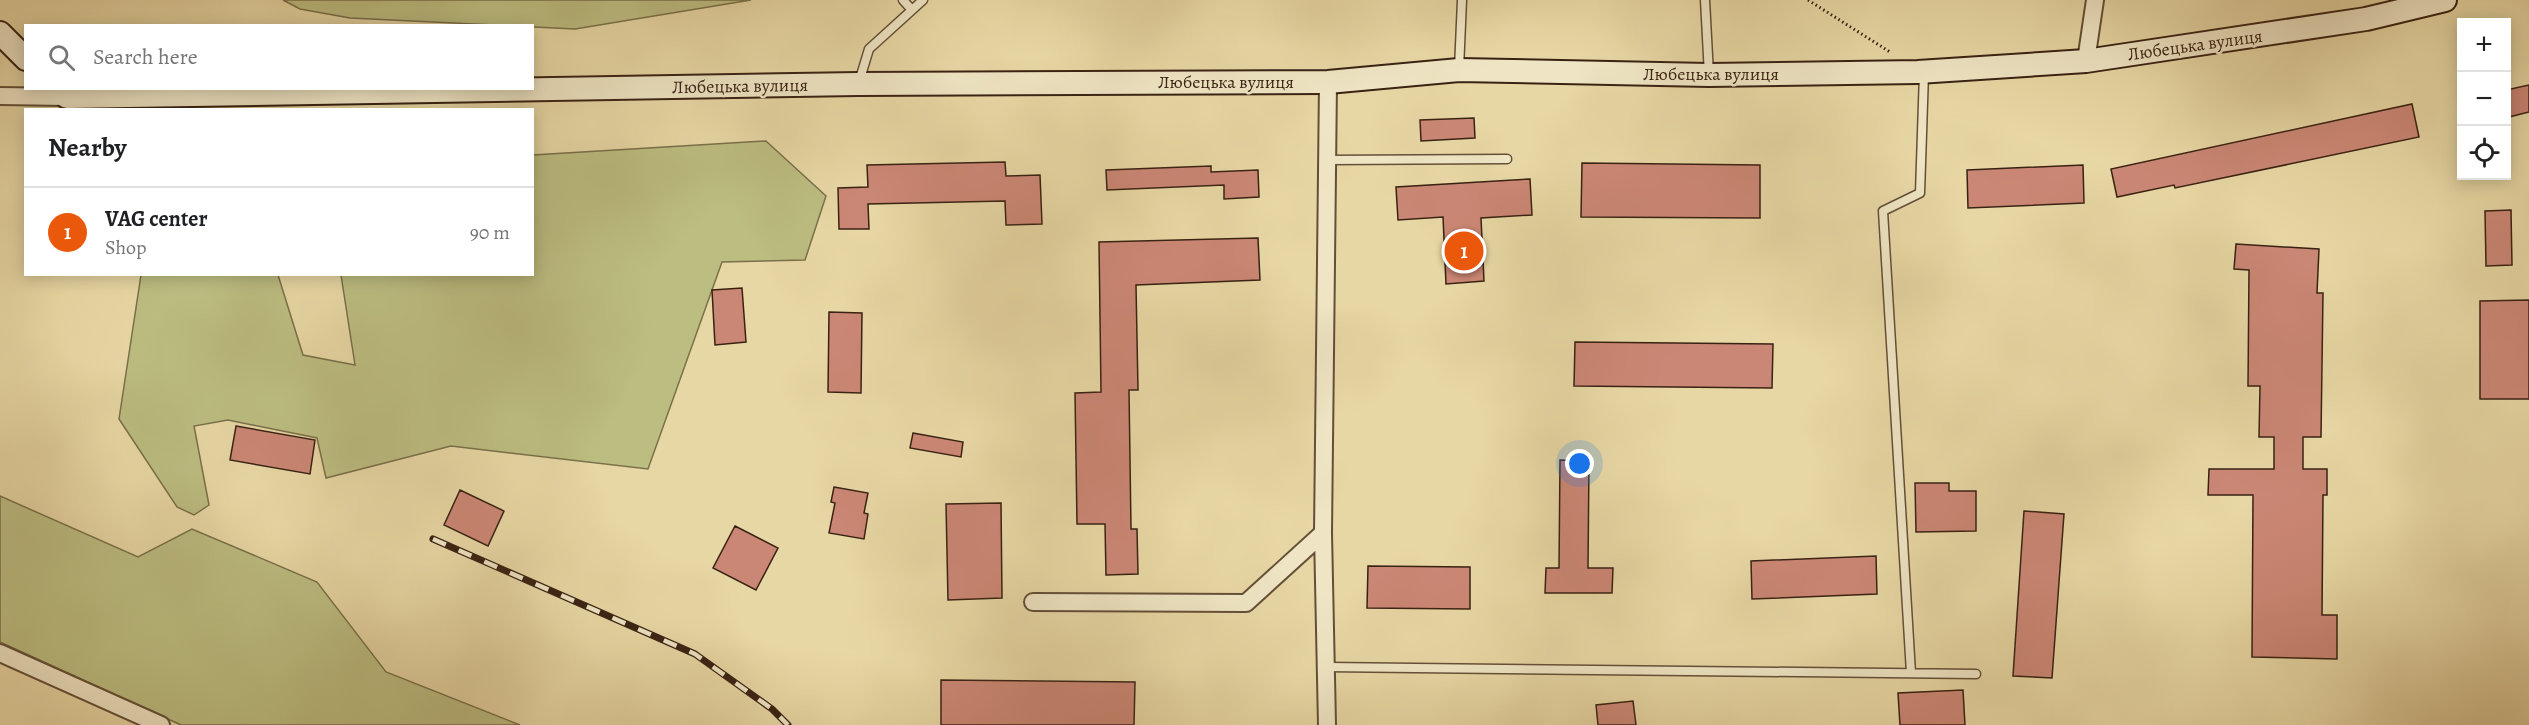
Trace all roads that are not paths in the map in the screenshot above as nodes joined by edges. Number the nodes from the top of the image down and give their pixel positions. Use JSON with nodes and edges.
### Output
{"nodes":[{"id":1,"x":903,"y":0,"type":"edge"},
{"id":2,"x":923,"y":0,"type":"edge"},
{"id":3,"x":1462,"y":0,"type":"edge"},
{"id":4,"x":1705,"y":0,"type":"edge"},
{"id":5,"x":2095,"y":0,"type":"edge"},
{"id":6,"x":2445,"y":0,"type":"edge"},
{"id":7,"x":912,"y":10,"type":"junction"},
{"id":8,"x":0,"y":33,"type":"edge"},
{"id":9,"x":24,"y":57,"type":"edge"},
{"id":10,"x":2086,"y":61,"type":"junction"},
{"id":11,"x":1460,"y":70,"type":"junction"},
{"id":12,"x":1921,"y":72,"type":"junction"},
{"id":13,"x":1710,"y":75,"type":"junction"},
{"id":14,"x":1328,"y":82,"type":"junction"},
{"id":15,"x":858,"y":84,"type":"junction"},
{"id":16,"x":0,"y":96,"type":"edge"},
{"id":17,"x":60,"y":100,"type":"edge"},
{"id":18,"x":1327,"y":159,"type":"junction"},
{"id":19,"x":1507,"y":159,"type":"dead end"},
{"id":20,"x":1323,"y":533,"type":"junction"},
{"id":21,"x":1034,"y":602,"type":"dead end"},
{"id":22,"x":0,"y":653,"type":"edge"},
{"id":23,"x":1326,"y":667,"type":"junction"},
{"id":24,"x":1911,"y":673,"type":"junction"},
{"id":25,"x":1976,"y":674,"type":"dead end"},
{"id":26,"x":161,"y":725,"type":"edge"},
{"id":27,"x":1327,"y":725,"type":"edge"}],
"edges":[{"from":1,"to":7,"type":"lane"},
{"from":2,"to":7,"type":"lane"},
{"from":3,"to":11,"type":"lane"},
{"from":4,"to":13,"type":"lane"},
{"from":5,"to":10,"type":"street"},
{"from":6,"to":10,"type":"main road","name":"Любецька вулиця"},
{"from":7,"to":15,"type":"lane"},
{"from":8,"to":9,"type":"main road"},
{"from":10,"to":12,"type":"main road","name":"Любецька вулиця"},
{"from":11,"to":13,"type":"main road","name":"Любецька вулиця"},
{"from":11,"to":14,"type":"main road","name":"Любецька вулиця"},
{"from":12,"to":13,"type":"main road","name":"Любецька вулиця"},
{"from":12,"to":24,"type":"lane"},
{"from":14,"to":15,"type":"main road","name":"Любецька вулиця"},
{"from":14,"to":18,"type":"street"},
{"from":15,"to":17,"type":"main road","name":"Любецька вулиця"},
{"from":16,"to":17,"type":"street","name":"Любецька вулиця"},
{"from":18,"to":19,"type":"lane"},
{"from":18,"to":20,"type":"street"},
{"from":20,"to":21,"type":"street"},
{"from":20,"to":23,"type":"street"},
{"from":22,"to":26,"type":"street"},
{"from":23,"to":24,"type":"lane"},
{"from":23,"to":27,"type":"street"},
{"from":24,"to":25,"type":"lane"}]}
